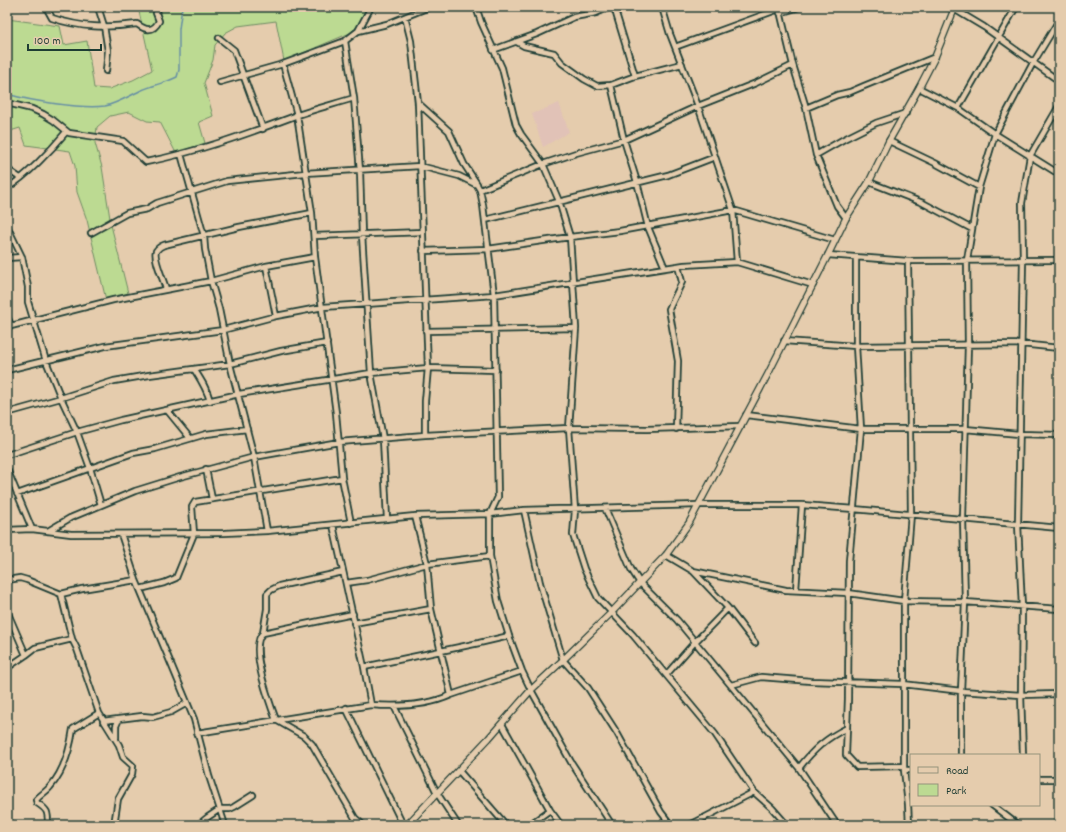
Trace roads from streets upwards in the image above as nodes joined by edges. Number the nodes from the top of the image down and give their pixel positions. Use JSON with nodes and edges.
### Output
{"nodes":[{"id":1,"x":46,"y":7,"type":"edge"},
{"id":2,"x":98,"y":7,"type":"edge"},
{"id":3,"x":159,"y":7,"type":"edge"},
{"id":4,"x":371,"y":7,"type":"edge"},
{"id":5,"x":429,"y":7,"type":"edge"},
{"id":6,"x":476,"y":7,"type":"edge"},
{"id":7,"x":610,"y":7,"type":"edge"},
{"id":8,"x":614,"y":7,"type":"edge"},
{"id":9,"x":662,"y":7,"type":"edge"},
{"id":10,"x":799,"y":7,"type":"edge"},
{"id":11,"x":1016,"y":7,"type":"edge"},
{"id":12,"x":955,"y":8,"type":"edge"},
{"id":13,"x":779,"y":10,"type":"edge"},
{"id":14,"x":405,"y":17,"type":"junction"},
{"id":15,"x":1059,"y":20,"type":"edge"},
{"id":16,"x":104,"y":26,"type":"junction"},
{"id":17,"x":358,"y":31,"type":"junction"},
{"id":18,"x":219,"y":38,"type":"dead end"},
{"id":19,"x":999,"y":38,"type":"junction"},
{"id":20,"x":345,"y":41,"type":"junction"},
{"id":21,"x":517,"y":42,"type":"junction"},
{"id":22,"x":675,"y":47,"type":"junction"},
{"id":23,"x":493,"y":50,"type":"junction"},
{"id":24,"x":934,"y":57,"type":"junction"},
{"id":25,"x":1033,"y":63,"type":"junction"},
{"id":26,"x":284,"y":64,"type":"junction"},
{"id":27,"x":682,"y":64,"type":"junction"},
{"id":28,"x":793,"y":65,"type":"junction"},
{"id":29,"x":106,"y":71,"type":"dead end"},
{"id":30,"x":243,"y":76,"type":"junction"},
{"id":31,"x":635,"y":76,"type":"junction"},
{"id":32,"x":220,"y":82,"type":"dead end"},
{"id":33,"x":1059,"y":82,"type":"edge"},
{"id":34,"x":612,"y":85,"type":"junction"},
{"id":35,"x":919,"y":88,"type":"junction"},
{"id":36,"x":354,"y":98,"type":"junction"},
{"id":37,"x":7,"y":103,"type":"edge"},
{"id":38,"x":418,"y":103,"type":"junction"},
{"id":39,"x":698,"y":106,"type":"junction"},
{"id":40,"x":1059,"y":106,"type":"edge"},
{"id":41,"x":806,"y":108,"type":"junction"},
{"id":42,"x":958,"y":108,"type":"junction"},
{"id":43,"x":906,"y":113,"type":"junction"},
{"id":44,"x":297,"y":115,"type":"junction"},
{"id":45,"x":263,"y":129,"type":"junction"},
{"id":46,"x":66,"y":132,"type":"junction"},
{"id":47,"x":995,"y":134,"type":"junction"},
{"id":48,"x":624,"y":140,"type":"junction"},
{"id":49,"x":889,"y":141,"type":"junction"},
{"id":50,"x":181,"y":154,"type":"junction"},
{"id":51,"x":816,"y":155,"type":"junction"},
{"id":52,"x":1030,"y":156,"type":"junction"},
{"id":53,"x":715,"y":157,"type":"junction"},
{"id":54,"x":543,"y":164,"type":"junction"},
{"id":55,"x":420,"y":166,"type":"junction"},
{"id":56,"x":7,"y":169,"type":"edge"},
{"id":57,"x":360,"y":170,"type":"junction"},
{"id":58,"x":305,"y":173,"type":"junction"},
{"id":59,"x":1059,"y":174,"type":"edge"},
{"id":60,"x":20,"y":178,"type":"junction"},
{"id":61,"x":637,"y":182,"type":"junction"},
{"id":62,"x":869,"y":182,"type":"junction"},
{"id":63,"x":477,"y":185,"type":"junction"},
{"id":64,"x":979,"y":187,"type":"junction"},
{"id":65,"x":7,"y":188,"type":"edge"},
{"id":66,"x":480,"y":190,"type":"junction"},
{"id":67,"x":191,"y":192,"type":"junction"},
{"id":68,"x":559,"y":201,"type":"junction"},
{"id":69,"x":733,"y":210,"type":"junction"},
{"id":70,"x":312,"y":213,"type":"junction"},
{"id":71,"x":846,"y":218,"type":"junction"},
{"id":72,"x":485,"y":220,"type":"junction"},
{"id":73,"x":7,"y":226,"type":"edge"},
{"id":74,"x":648,"y":227,"type":"junction"},
{"id":75,"x":972,"y":229,"type":"junction"},
{"id":76,"x":423,"y":232,"type":"junction"},
{"id":77,"x":91,"y":233,"type":"dead end"},
{"id":78,"x":362,"y":235,"type":"junction"},
{"id":79,"x":204,"y":236,"type":"junction"},
{"id":80,"x":314,"y":236,"type":"junction"},
{"id":81,"x":570,"y":237,"type":"junction"},
{"id":82,"x":834,"y":240,"type":"junction"},
{"id":83,"x":488,"y":249,"type":"junction"},
{"id":84,"x":423,"y":251,"type":"junction"},
{"id":85,"x":828,"y":255,"type":"junction"},
{"id":86,"x":22,"y":257,"type":"junction"},
{"id":87,"x":316,"y":257,"type":"junction"},
{"id":88,"x":7,"y":258,"type":"edge"},
{"id":89,"x":856,"y":258,"type":"junction"},
{"id":90,"x":967,"y":260,"type":"junction"},
{"id":91,"x":1023,"y":260,"type":"junction"},
{"id":92,"x":1059,"y":260,"type":"edge"},
{"id":93,"x":908,"y":261,"type":"junction"},
{"id":94,"x":737,"y":262,"type":"junction"},
{"id":95,"x":266,"y":266,"type":"junction"},
{"id":96,"x":678,"y":266,"type":"junction"},
{"id":97,"x":665,"y":268,"type":"junction"},
{"id":98,"x":210,"y":281,"type":"junction"},
{"id":99,"x":573,"y":282,"type":"junction"},
{"id":100,"x":813,"y":285,"type":"junction"},
{"id":101,"x":166,"y":289,"type":"junction"},
{"id":102,"x":494,"y":295,"type":"junction"},
{"id":103,"x":425,"y":300,"type":"junction"},
{"id":104,"x":367,"y":303,"type":"junction"},
{"id":105,"x":323,"y":307,"type":"junction"},
{"id":106,"x":276,"y":316,"type":"junction"},
{"id":107,"x":7,"y":317,"type":"edge"},
{"id":108,"x":33,"y":320,"type":"junction"},
{"id":109,"x":9,"y":326,"type":"edge"},
{"id":110,"x":576,"y":328,"type":"junction"},
{"id":111,"x":223,"y":330,"type":"junction"},
{"id":112,"x":426,"y":331,"type":"junction"},
{"id":113,"x":495,"y":331,"type":"junction"},
{"id":114,"x":784,"y":341,"type":"junction"},
{"id":115,"x":327,"y":343,"type":"junction"},
{"id":116,"x":1021,"y":344,"type":"junction"},
{"id":117,"x":910,"y":345,"type":"junction"},
{"id":118,"x":968,"y":345,"type":"junction"},
{"id":119,"x":856,"y":346,"type":"junction"},
{"id":120,"x":1059,"y":348,"type":"edge"},
{"id":121,"x":46,"y":361,"type":"junction"},
{"id":122,"x":230,"y":364,"type":"junction"},
{"id":123,"x":428,"y":368,"type":"junction"},
{"id":124,"x":194,"y":369,"type":"junction"},
{"id":125,"x":7,"y":370,"type":"edge"},
{"id":126,"x":496,"y":370,"type":"junction"},
{"id":127,"x":372,"y":373,"type":"junction"},
{"id":128,"x":332,"y":379,"type":"junction"},
{"id":129,"x":239,"y":394,"type":"junction"},
{"id":130,"x":61,"y":398,"type":"junction"},
{"id":131,"x":210,"y":401,"type":"junction"},
{"id":132,"x":167,"y":410,"type":"junction"},
{"id":133,"x":7,"y":413,"type":"edge"},
{"id":134,"x":746,"y":415,"type":"junction"},
{"id":135,"x":741,"y":426,"type":"junction"},
{"id":136,"x":569,"y":428,"type":"junction"},
{"id":137,"x":247,"y":429,"type":"junction"},
{"id":138,"x":676,"y":429,"type":"junction"},
{"id":139,"x":861,"y":429,"type":"junction"},
{"id":140,"x":965,"y":429,"type":"junction"},
{"id":141,"x":910,"y":430,"type":"junction"},
{"id":142,"x":76,"y":432,"type":"junction"},
{"id":143,"x":497,"y":432,"type":"junction"},
{"id":144,"x":425,"y":434,"type":"junction"},
{"id":145,"x":1019,"y":434,"type":"junction"},
{"id":146,"x":1059,"y":435,"type":"edge"},
{"id":147,"x":190,"y":438,"type":"junction"},
{"id":148,"x":383,"y":439,"type":"junction"},
{"id":149,"x":339,"y":442,"type":"junction"},
{"id":150,"x":7,"y":455,"type":"edge"},
{"id":151,"x":254,"y":457,"type":"junction"},
{"id":152,"x":90,"y":468,"type":"junction"},
{"id":153,"x":7,"y":469,"type":"edge"},
{"id":154,"x":206,"y":469,"type":"junction"},
{"id":155,"x":342,"y":478,"type":"junction"},
{"id":156,"x":261,"y":492,"type":"junction"},
{"id":157,"x":18,"y":494,"type":"junction"},
{"id":158,"x":212,"y":499,"type":"junction"},
{"id":159,"x":101,"y":505,"type":"junction"},
{"id":160,"x":698,"y":505,"type":"junction"},
{"id":161,"x":802,"y":505,"type":"junction"},
{"id":162,"x":605,"y":508,"type":"junction"},
{"id":163,"x":854,"y":509,"type":"junction"},
{"id":164,"x":524,"y":510,"type":"junction"},
{"id":165,"x":575,"y":510,"type":"junction"},
{"id":166,"x":490,"y":514,"type":"junction"},
{"id":167,"x":911,"y":514,"type":"junction"},
{"id":168,"x":415,"y":516,"type":"junction"},
{"id":169,"x":964,"y":518,"type":"junction"},
{"id":170,"x":387,"y":519,"type":"junction"},
{"id":171,"x":351,"y":523,"type":"junction"},
{"id":172,"x":1018,"y":524,"type":"junction"},
{"id":173,"x":333,"y":525,"type":"junction"},
{"id":174,"x":1059,"y":528,"type":"edge"},
{"id":175,"x":32,"y":529,"type":"junction"},
{"id":176,"x":7,"y":530,"type":"edge"},
{"id":177,"x":48,"y":531,"type":"junction"},
{"id":178,"x":267,"y":531,"type":"junction"},
{"id":179,"x":121,"y":534,"type":"junction"},
{"id":180,"x":194,"y":534,"type":"junction"},
{"id":181,"x":666,"y":555,"type":"junction"},
{"id":182,"x":490,"y":556,"type":"junction"},
{"id":183,"x":427,"y":564,"type":"junction"},
{"id":184,"x":693,"y":571,"type":"junction"},
{"id":185,"x":343,"y":572,"type":"junction"},
{"id":186,"x":7,"y":580,"type":"edge"},
{"id":187,"x":136,"y":580,"type":"junction"},
{"id":188,"x":346,"y":583,"type":"junction"},
{"id":189,"x":640,"y":583,"type":"junction"},
{"id":190,"x":140,"y":590,"type":"junction"},
{"id":191,"x":796,"y":590,"type":"junction"},
{"id":192,"x":848,"y":593,"type":"junction"},
{"id":193,"x":61,"y":594,"type":"junction"},
{"id":194,"x":904,"y":601,"type":"junction"},
{"id":195,"x":965,"y":602,"type":"junction"},
{"id":196,"x":1022,"y":607,"type":"junction"},
{"id":197,"x":728,"y":608,"type":"junction"},
{"id":198,"x":431,"y":609,"type":"junction"},
{"id":199,"x":1059,"y":609,"type":"edge"},
{"id":200,"x":7,"y":611,"type":"edge"},
{"id":201,"x":611,"y":613,"type":"junction"},
{"id":202,"x":352,"y":614,"type":"junction"},
{"id":203,"x":354,"y":623,"type":"junction"},
{"id":204,"x":263,"y":633,"type":"junction"},
{"id":205,"x":509,"y":636,"type":"junction"},
{"id":206,"x":72,"y":639,"type":"junction"},
{"id":207,"x":695,"y":642,"type":"junction"},
{"id":208,"x":755,"y":643,"type":"dead end"},
{"id":209,"x":442,"y":650,"type":"junction"},
{"id":210,"x":26,"y":655,"type":"junction"},
{"id":211,"x":563,"y":660,"type":"junction"},
{"id":212,"x":364,"y":667,"type":"junction"},
{"id":213,"x":7,"y":668,"type":"edge"},
{"id":214,"x":522,"y":671,"type":"junction"},
{"id":215,"x":666,"y":674,"type":"junction"},
{"id":216,"x":849,"y":682,"type":"junction"},
{"id":217,"x":903,"y":684,"type":"junction"},
{"id":218,"x":731,"y":685,"type":"junction"},
{"id":219,"x":531,"y":690,"type":"junction"},
{"id":220,"x":961,"y":691,"type":"junction"},
{"id":221,"x":1021,"y":694,"type":"junction"},
{"id":222,"x":1059,"y":694,"type":"edge"},
{"id":223,"x":451,"y":695,"type":"junction"},
{"id":224,"x":187,"y":703,"type":"junction"},
{"id":225,"x":370,"y":705,"type":"junction"},
{"id":226,"x":394,"y":706,"type":"junction"},
{"id":227,"x":346,"y":708,"type":"junction"},
{"id":228,"x":99,"y":713,"type":"junction"},
{"id":229,"x":119,"y":719,"type":"junction"},
{"id":230,"x":276,"y":720,"type":"junction"},
{"id":231,"x":103,"y":721,"type":"junction"},
{"id":232,"x":502,"y":724,"type":"junction"},
{"id":233,"x":847,"y":728,"type":"junction"},
{"id":234,"x":197,"y":733,"type":"junction"},
{"id":235,"x":117,"y":740,"type":"junction"},
{"id":236,"x":961,"y":754,"type":"edge"},
{"id":237,"x":1023,"y":754,"type":"edge"},
{"id":238,"x":799,"y":768,"type":"junction"},
{"id":239,"x":904,"y":768,"type":"junction"},
{"id":240,"x":910,"y":770,"type":"edge"},
{"id":241,"x":459,"y":771,"type":"junction"},
{"id":242,"x":1040,"y":779,"type":"edge"},
{"id":243,"x":1059,"y":779,"type":"edge"},
{"id":244,"x":754,"y":792,"type":"junction"},
{"id":245,"x":438,"y":793,"type":"junction"},
{"id":246,"x":253,"y":795,"type":"dead end"},
{"id":247,"x":993,"y":806,"type":"edge"},
{"id":248,"x":220,"y":809,"type":"junction"},
{"id":249,"x":550,"y":810,"type":"junction"},
{"id":250,"x":414,"y":822,"type":"edge"},
{"id":251,"x":48,"y":825,"type":"edge"},
{"id":252,"x":114,"y":825,"type":"edge"},
{"id":253,"x":136,"y":825,"type":"edge"},
{"id":254,"x":146,"y":825,"type":"edge"},
{"id":255,"x":198,"y":825,"type":"edge"},
{"id":256,"x":225,"y":825,"type":"edge"},
{"id":257,"x":363,"y":825,"type":"edge"},
{"id":258,"x":403,"y":825,"type":"edge"},
{"id":259,"x":406,"y":825,"type":"edge"},
{"id":260,"x":458,"y":825,"type":"edge"},
{"id":261,"x":506,"y":825,"type":"edge"},
{"id":262,"x":529,"y":825,"type":"edge"},
{"id":263,"x":561,"y":825,"type":"edge"},
{"id":264,"x":612,"y":825,"type":"edge"},
{"id":265,"x":671,"y":825,"type":"edge"},
{"id":266,"x":690,"y":825,"type":"edge"},
{"id":267,"x":787,"y":825,"type":"edge"},
{"id":268,"x":837,"y":825,"type":"edge"},
{"id":269,"x":909,"y":825,"type":"edge"},
{"id":270,"x":1018,"y":825,"type":"edge"}],
"edges":[{"from":1,"to":16,"type":"street"},
{"from":2,"to":16,"type":"street"},
{"from":3,"to":16,"type":"street"},
{"from":4,"to":17,"type":"street"},
{"from":5,"to":14,"type":"street"},
{"from":6,"to":23,"type":"street"},
{"from":7,"to":21,"type":"street"},
{"from":8,"to":31,"type":"street"},
{"from":9,"to":22,"type":"street"},
{"from":10,"to":13,"type":"street"},
{"from":11,"to":19,"type":"street"},
{"from":12,"to":19,"type":"street"},
{"from":12,"to":24,"type":"street"},
{"from":13,"to":22,"type":"street"},
{"from":13,"to":28,"type":"street"},
{"from":14,"to":17,"type":"street"},
{"from":14,"to":38,"type":"street"},
{"from":15,"to":25,"type":"street"},
{"from":16,"to":29,"type":"street"},
{"from":17,"to":20,"type":"street"},
{"from":18,"to":30,"type":"street"},
{"from":19,"to":25,"type":"street"},
{"from":19,"to":42,"type":"street"},
{"from":20,"to":26,"type":"street"},
{"from":20,"to":36,"type":"street"},
{"from":21,"to":23,"type":"street"},
{"from":21,"to":34,"type":"street"},
{"from":22,"to":27,"type":"street"},
{"from":23,"to":54,"type":"street"},
{"from":24,"to":35,"type":"street"},
{"from":24,"to":41,"type":"street"},
{"from":25,"to":33,"type":"street"},
{"from":25,"to":47,"type":"street"},
{"from":26,"to":30,"type":"street"},
{"from":26,"to":44,"type":"street"},
{"from":27,"to":31,"type":"street"},
{"from":27,"to":39,"type":"street"},
{"from":28,"to":39,"type":"street"},
{"from":28,"to":41,"type":"street"},
{"from":30,"to":32,"type":"street"},
{"from":30,"to":45,"type":"street"},
{"from":31,"to":34,"type":"street"},
{"from":34,"to":48,"type":"street"},
{"from":35,"to":42,"type":"street"},
{"from":35,"to":43,"type":"street"},
{"from":36,"to":44,"type":"street"},
{"from":36,"to":57,"type":"street"},
{"from":37,"to":46,"type":"street"},
{"from":38,"to":55,"type":"street"},
{"from":38,"to":63,"type":"street"},
{"from":39,"to":48,"type":"street"},
{"from":39,"to":53,"type":"street"},
{"from":40,"to":52,"type":"street"},
{"from":41,"to":51,"type":"street"},
{"from":42,"to":47,"type":"street"},
{"from":43,"to":49,"type":"street"},
{"from":43,"to":51,"type":"street"},
{"from":44,"to":45,"type":"street"},
{"from":44,"to":58,"type":"street"},
{"from":45,"to":50,"type":"street"},
{"from":46,"to":50,"type":"street"},
{"from":46,"to":60,"type":"street"},
{"from":47,"to":52,"type":"street"},
{"from":47,"to":64,"type":"street"},
{"from":48,"to":54,"type":"street"},
{"from":48,"to":61,"type":"street"},
{"from":49,"to":62,"type":"street"},
{"from":49,"to":64,"type":"street"},
{"from":50,"to":67,"type":"street"},
{"from":51,"to":71,"type":"street"},
{"from":52,"to":59,"type":"street"},
{"from":52,"to":91,"type":"street"},
{"from":53,"to":61,"type":"street"},
{"from":53,"to":69,"type":"street"},
{"from":54,"to":66,"type":"street"},
{"from":54,"to":68,"type":"street"},
{"from":55,"to":57,"type":"street"},
{"from":55,"to":63,"type":"street"},
{"from":55,"to":76,"type":"street"},
{"from":56,"to":60,"type":"street"},
{"from":57,"to":58,"type":"street"},
{"from":57,"to":78,"type":"street"},
{"from":58,"to":67,"type":"street"},
{"from":58,"to":70,"type":"street"},
{"from":60,"to":65,"type":"street"},
{"from":61,"to":68,"type":"street"},
{"from":61,"to":74,"type":"street"},
{"from":62,"to":71,"type":"street"},
{"from":62,"to":75,"type":"street"},
{"from":63,"to":66,"type":"street"},
{"from":64,"to":75,"type":"street"},
{"from":66,"to":72,"type":"street"},
{"from":67,"to":77,"type":"street"},
{"from":67,"to":79,"type":"street"},
{"from":68,"to":72,"type":"street"},
{"from":68,"to":81,"type":"street"},
{"from":69,"to":74,"type":"street"},
{"from":69,"to":82,"type":"street"},
{"from":69,"to":94,"type":"street"},
{"from":70,"to":79,"type":"street"},
{"from":70,"to":80,"type":"street"},
{"from":71,"to":82,"type":"street"},
{"from":72,"to":83,"type":"street"},
{"from":73,"to":86,"type":"street"},
{"from":74,"to":81,"type":"street"},
{"from":74,"to":97,"type":"street"},
{"from":75,"to":90,"type":"street"},
{"from":76,"to":78,"type":"street"},
{"from":76,"to":84,"type":"street"},
{"from":78,"to":80,"type":"street"},
{"from":78,"to":104,"type":"street"},
{"from":79,"to":98,"type":"street"},
{"from":79,"to":101,"type":"street"},
{"from":80,"to":87,"type":"street"},
{"from":81,"to":83,"type":"street"},
{"from":81,"to":99,"type":"street"},
{"from":82,"to":85,"type":"street"},
{"from":83,"to":84,"type":"street"},
{"from":83,"to":102,"type":"street"},
{"from":84,"to":103,"type":"street"},
{"from":85,"to":89,"type":"street"},
{"from":85,"to":100,"type":"street"},
{"from":86,"to":88,"type":"street"},
{"from":86,"to":108,"type":"street"},
{"from":87,"to":95,"type":"street"},
{"from":87,"to":105,"type":"street"},
{"from":89,"to":93,"type":"street"},
{"from":89,"to":119,"type":"street"},
{"from":90,"to":91,"type":"street"},
{"from":90,"to":93,"type":"street"},
{"from":90,"to":118,"type":"street"},
{"from":91,"to":92,"type":"street"},
{"from":91,"to":116,"type":"street"},
{"from":93,"to":117,"type":"street"},
{"from":94,"to":96,"type":"street"},
{"from":94,"to":100,"type":"street"},
{"from":95,"to":98,"type":"street"},
{"from":95,"to":106,"type":"street"},
{"from":96,"to":97,"type":"street"},
{"from":96,"to":138,"type":"street"},
{"from":97,"to":99,"type":"street"},
{"from":98,"to":101,"type":"street"},
{"from":98,"to":111,"type":"street"},
{"from":99,"to":102,"type":"street"},
{"from":99,"to":110,"type":"street"},
{"from":100,"to":114,"type":"street"},
{"from":101,"to":108,"type":"street"},
{"from":102,"to":103,"type":"street"},
{"from":102,"to":113,"type":"street"},
{"from":103,"to":104,"type":"street"},
{"from":103,"to":112,"type":"street"},
{"from":104,"to":105,"type":"street"},
{"from":104,"to":127,"type":"street"},
{"from":105,"to":106,"type":"street"},
{"from":105,"to":115,"type":"street"},
{"from":106,"to":111,"type":"street"},
{"from":107,"to":109,"type":"street"},
{"from":108,"to":109,"type":"street"},
{"from":108,"to":121,"type":"street"},
{"from":110,"to":113,"type":"street"},
{"from":110,"to":136,"type":"street"},
{"from":111,"to":121,"type":"street"},
{"from":111,"to":122,"type":"street"},
{"from":112,"to":113,"type":"street"},
{"from":112,"to":123,"type":"street"},
{"from":113,"to":126,"type":"street"},
{"from":114,"to":119,"type":"street"},
{"from":114,"to":134,"type":"street"},
{"from":115,"to":122,"type":"street"},
{"from":115,"to":128,"type":"street"},
{"from":116,"to":118,"type":"street"},
{"from":116,"to":120,"type":"street"},
{"from":116,"to":145,"type":"street"},
{"from":117,"to":118,"type":"street"},
{"from":117,"to":119,"type":"street"},
{"from":117,"to":141,"type":"street"},
{"from":118,"to":140,"type":"street"},
{"from":119,"to":139,"type":"street"},
{"from":121,"to":125,"type":"street"},
{"from":121,"to":130,"type":"street"},
{"from":122,"to":124,"type":"street"},
{"from":122,"to":129,"type":"street"},
{"from":123,"to":126,"type":"street"},
{"from":123,"to":127,"type":"street"},
{"from":123,"to":144,"type":"street"},
{"from":124,"to":130,"type":"street"},
{"from":124,"to":131,"type":"street"},
{"from":126,"to":143,"type":"street"},
{"from":127,"to":128,"type":"street"},
{"from":127,"to":148,"type":"street"},
{"from":128,"to":129,"type":"street"},
{"from":128,"to":149,"type":"street"},
{"from":129,"to":131,"type":"street"},
{"from":129,"to":137,"type":"street"},
{"from":130,"to":133,"type":"street"},
{"from":130,"to":142,"type":"street"},
{"from":131,"to":132,"type":"street"},
{"from":132,"to":142,"type":"street"},
{"from":132,"to":147,"type":"street"},
{"from":134,"to":135,"type":"street"},
{"from":134,"to":139,"type":"street"},
{"from":135,"to":138,"type":"street"},
{"from":135,"to":160,"type":"street"},
{"from":136,"to":138,"type":"street"},
{"from":136,"to":143,"type":"street"},
{"from":136,"to":165,"type":"street"},
{"from":137,"to":147,"type":"street"},
{"from":137,"to":151,"type":"street"},
{"from":139,"to":141,"type":"street"},
{"from":139,"to":163,"type":"street"},
{"from":140,"to":141,"type":"street"},
{"from":140,"to":145,"type":"street"},
{"from":140,"to":169,"type":"street"},
{"from":141,"to":167,"type":"street"},
{"from":142,"to":150,"type":"street"},
{"from":142,"to":152,"type":"street"},
{"from":143,"to":144,"type":"street"},
{"from":143,"to":166,"type":"street"},
{"from":144,"to":148,"type":"street"},
{"from":145,"to":146,"type":"street"},
{"from":145,"to":172,"type":"street"},
{"from":147,"to":152,"type":"street"},
{"from":148,"to":149,"type":"street"},
{"from":148,"to":170,"type":"street"},
{"from":149,"to":151,"type":"street"},
{"from":149,"to":155,"type":"street"},
{"from":151,"to":154,"type":"street"},
{"from":151,"to":156,"type":"street"},
{"from":152,"to":157,"type":"street"},
{"from":152,"to":159,"type":"street"},
{"from":153,"to":157,"type":"street"},
{"from":154,"to":158,"type":"street"},
{"from":154,"to":159,"type":"street"},
{"from":155,"to":156,"type":"street"},
{"from":155,"to":171,"type":"street"},
{"from":156,"to":158,"type":"street"},
{"from":156,"to":178,"type":"street"},
{"from":157,"to":175,"type":"street"},
{"from":158,"to":180,"type":"street"},
{"from":159,"to":177,"type":"street"},
{"from":160,"to":161,"type":"street"},
{"from":160,"to":162,"type":"street"},
{"from":160,"to":181,"type":"street"},
{"from":161,"to":163,"type":"street"},
{"from":161,"to":191,"type":"street"},
{"from":162,"to":165,"type":"street"},
{"from":162,"to":189,"type":"street"},
{"from":163,"to":167,"type":"street"},
{"from":163,"to":192,"type":"street"},
{"from":164,"to":165,"type":"street"},
{"from":164,"to":166,"type":"street"},
{"from":164,"to":211,"type":"street"},
{"from":165,"to":201,"type":"street"},
{"from":166,"to":168,"type":"street"},
{"from":166,"to":182,"type":"street"},
{"from":167,"to":169,"type":"street"},
{"from":167,"to":194,"type":"street"},
{"from":168,"to":170,"type":"street"},
{"from":168,"to":183,"type":"street"},
{"from":169,"to":172,"type":"street"},
{"from":169,"to":195,"type":"street"},
{"from":170,"to":171,"type":"street"},
{"from":171,"to":173,"type":"street"},
{"from":172,"to":174,"type":"street"},
{"from":172,"to":196,"type":"street"},
{"from":173,"to":178,"type":"street"},
{"from":173,"to":185,"type":"street"},
{"from":175,"to":176,"type":"street"},
{"from":175,"to":177,"type":"street"},
{"from":177,"to":179,"type":"street"},
{"from":178,"to":180,"type":"street"},
{"from":179,"to":180,"type":"street"},
{"from":179,"to":187,"type":"street"},
{"from":180,"to":190,"type":"street"},
{"from":181,"to":184,"type":"street"},
{"from":181,"to":189,"type":"street"},
{"from":182,"to":183,"type":"street"},
{"from":182,"to":205,"type":"street"},
{"from":183,"to":188,"type":"street"},
{"from":183,"to":198,"type":"street"},
{"from":184,"to":191,"type":"street"},
{"from":184,"to":197,"type":"street"},
{"from":185,"to":188,"type":"street"},
{"from":185,"to":204,"type":"street"},
{"from":186,"to":193,"type":"street"},
{"from":187,"to":190,"type":"street"},
{"from":187,"to":193,"type":"street"},
{"from":188,"to":202,"type":"street"},
{"from":189,"to":201,"type":"street"},
{"from":189,"to":207,"type":"street"},
{"from":190,"to":224,"type":"street"},
{"from":191,"to":192,"type":"street"},
{"from":192,"to":194,"type":"street"},
{"from":192,"to":216,"type":"street"},
{"from":193,"to":206,"type":"street"},
{"from":194,"to":195,"type":"street"},
{"from":194,"to":217,"type":"street"},
{"from":195,"to":196,"type":"street"},
{"from":195,"to":220,"type":"street"},
{"from":196,"to":199,"type":"street"},
{"from":196,"to":221,"type":"street"},
{"from":197,"to":207,"type":"street"},
{"from":197,"to":208,"type":"street"},
{"from":198,"to":203,"type":"street"},
{"from":198,"to":209,"type":"street"},
{"from":200,"to":210,"type":"street"},
{"from":201,"to":211,"type":"street"},
{"from":201,"to":215,"type":"street"},
{"from":202,"to":203,"type":"street"},
{"from":202,"to":204,"type":"street"},
{"from":203,"to":212,"type":"street"},
{"from":204,"to":230,"type":"street"},
{"from":205,"to":209,"type":"street"},
{"from":205,"to":214,"type":"street"},
{"from":206,"to":210,"type":"street"},
{"from":206,"to":228,"type":"street"},
{"from":207,"to":215,"type":"street"},
{"from":207,"to":218,"type":"street"},
{"from":209,"to":212,"type":"street"},
{"from":209,"to":223,"type":"street"},
{"from":210,"to":213,"type":"street"},
{"from":211,"to":219,"type":"street"},
{"from":211,"to":265,"type":"street"},
{"from":212,"to":225,"type":"street"},
{"from":214,"to":219,"type":"street"},
{"from":214,"to":223,"type":"street"},
{"from":215,"to":244,"type":"street"},
{"from":216,"to":217,"type":"street"},
{"from":216,"to":218,"type":"street"},
{"from":216,"to":233,"type":"street"},
{"from":217,"to":220,"type":"street"},
{"from":217,"to":239,"type":"street"},
{"from":218,"to":238,"type":"street"},
{"from":219,"to":232,"type":"street"},
{"from":219,"to":264,"type":"street"},
{"from":220,"to":221,"type":"street"},
{"from":220,"to":236,"type":"street"},
{"from":221,"to":222,"type":"street"},
{"from":221,"to":237,"type":"street"},
{"from":223,"to":226,"type":"street"},
{"from":224,"to":229,"type":"street"},
{"from":224,"to":234,"type":"street"},
{"from":225,"to":226,"type":"street"},
{"from":225,"to":227,"type":"street"},
{"from":226,"to":245,"type":"street"},
{"from":227,"to":230,"type":"street"},
{"from":227,"to":258,"type":"street"},
{"from":228,"to":231,"type":"street"},
{"from":228,"to":251,"type":"street"},
{"from":229,"to":231,"type":"street"},
{"from":229,"to":235,"type":"street"},
{"from":230,"to":234,"type":"street"},
{"from":230,"to":257,"type":"street"},
{"from":231,"to":235,"type":"street"},
{"from":232,"to":241,"type":"street"},
{"from":232,"to":249,"type":"street"},
{"from":233,"to":238,"type":"street"},
{"from":233,"to":239,"type":"street"},
{"from":234,"to":248,"type":"street"},
{"from":235,"to":252,"type":"street"},
{"from":238,"to":268,"type":"street"},
{"from":239,"to":240,"type":"street"},
{"from":239,"to":269,"type":"street"},
{"from":241,"to":245,"type":"street"},
{"from":241,"to":261,"type":"street"},
{"from":242,"to":243,"type":"street"},
{"from":244,"to":266,"type":"street"},
{"from":244,"to":267,"type":"street"},
{"from":245,"to":250,"type":"street"},
{"from":245,"to":260,"type":"street"},
{"from":246,"to":248,"type":"street"},
{"from":247,"to":270,"type":"street"},
{"from":248,"to":255,"type":"street"},
{"from":248,"to":256,"type":"street"},
{"from":249,"to":262,"type":"street"},
{"from":249,"to":263,"type":"street"},
{"from":250,"to":259,"type":"street"},
{"from":253,"to":254,"type":"street"}]}
